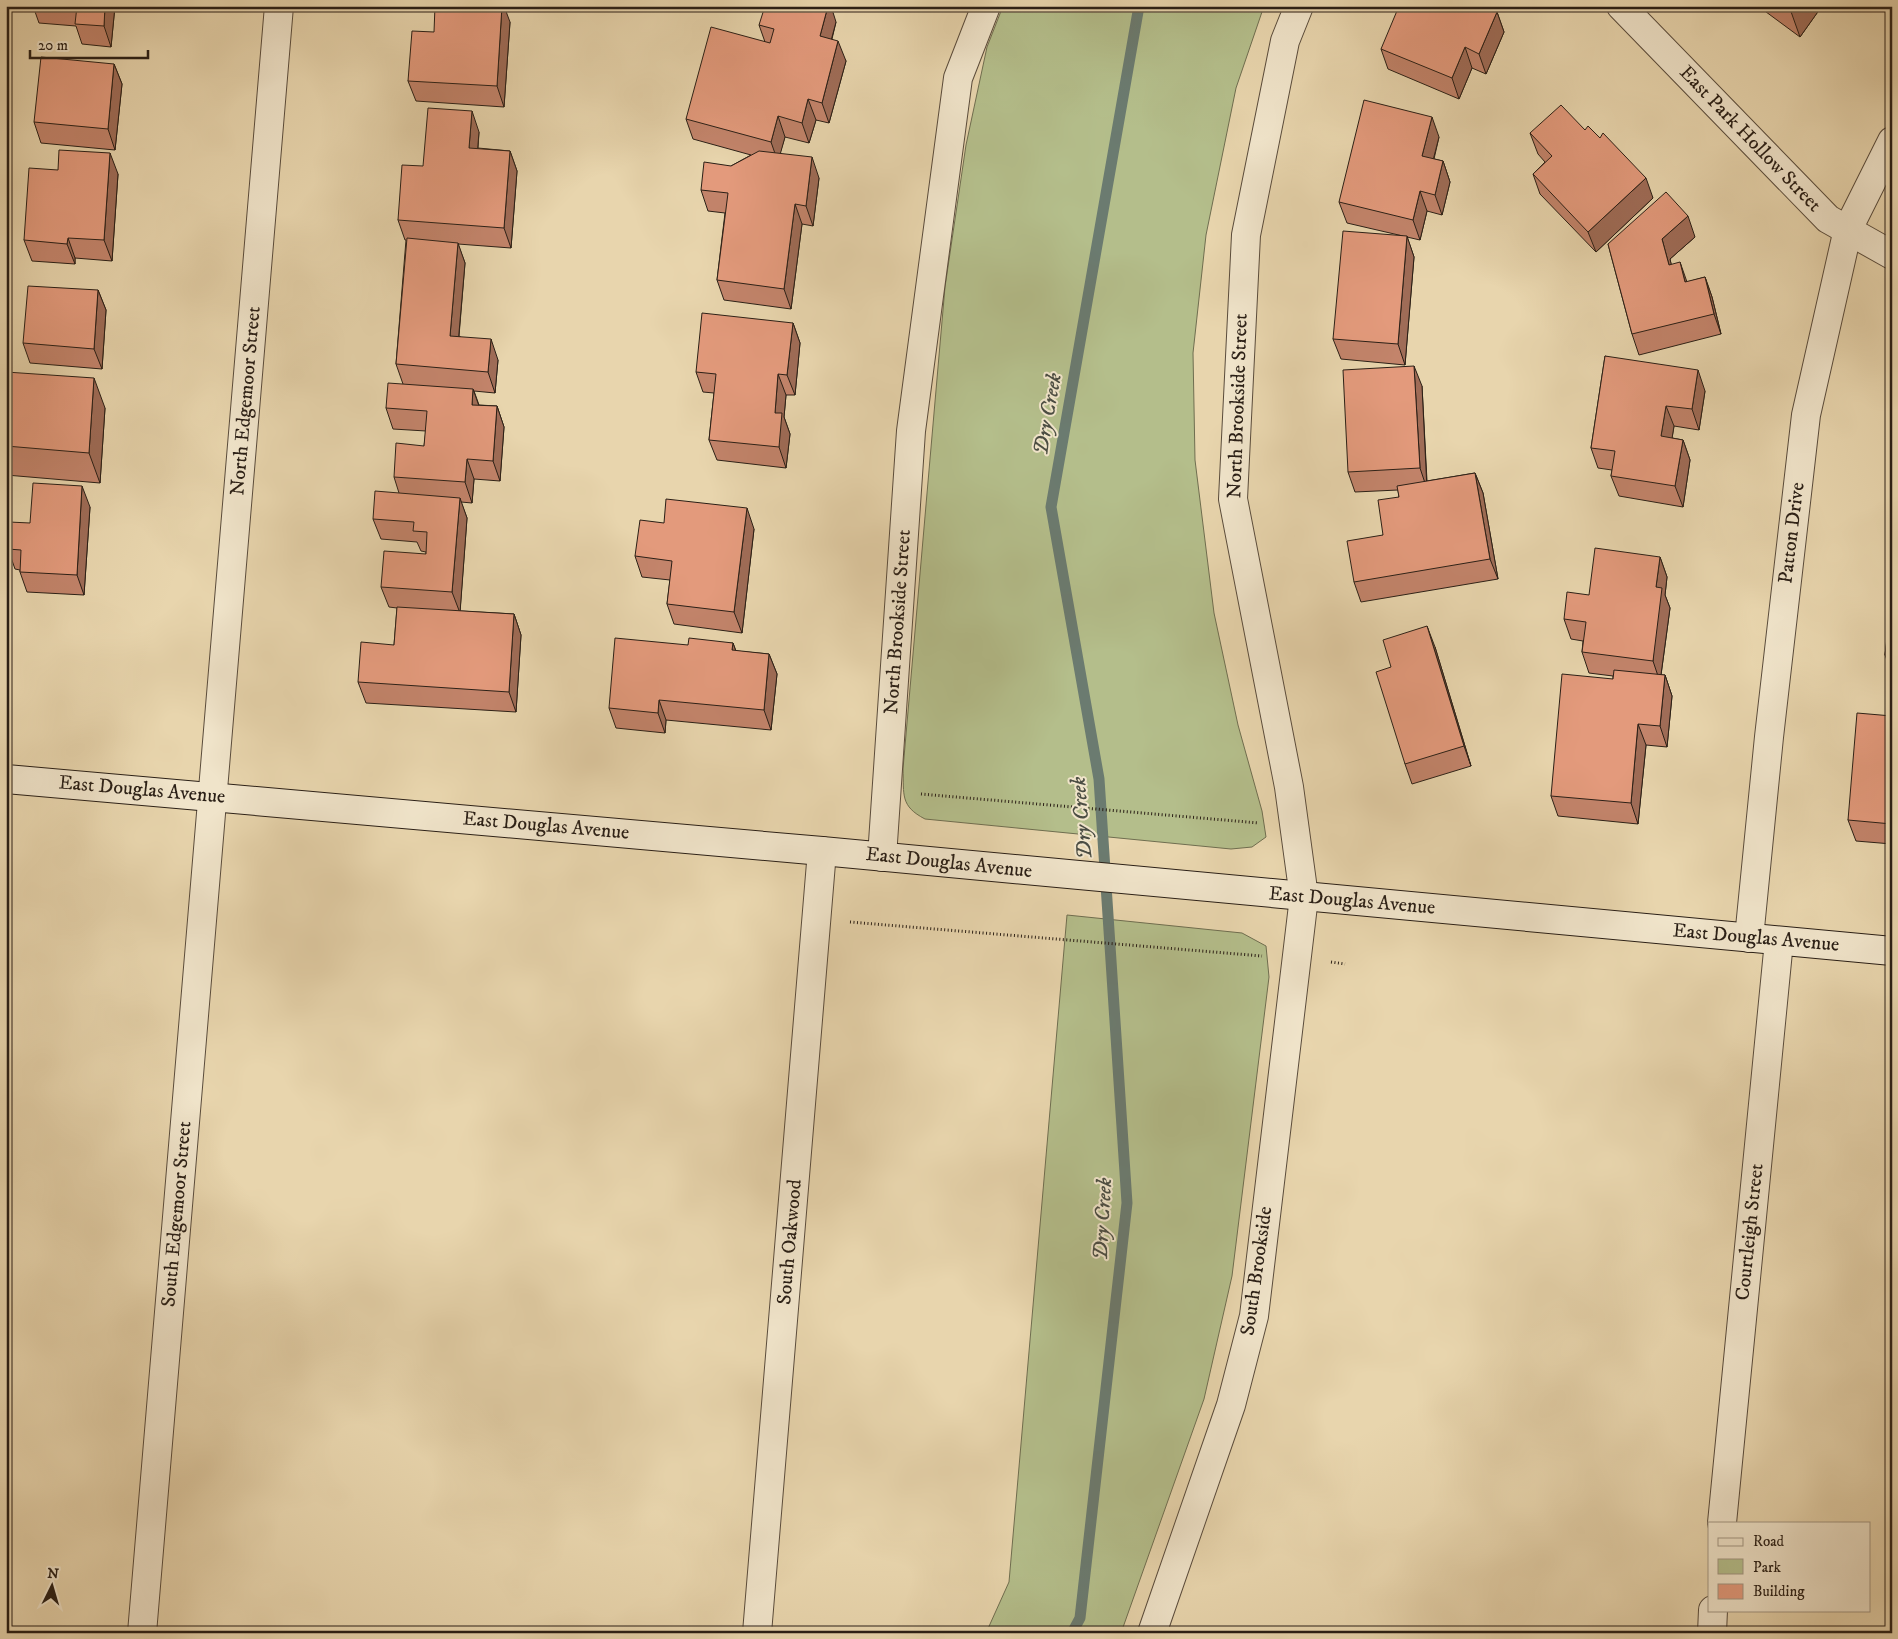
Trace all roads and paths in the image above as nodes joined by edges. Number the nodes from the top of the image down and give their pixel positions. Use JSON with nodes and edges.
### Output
{"nodes":[{"id":1,"x":279,"y":6,"type":"edge"},
{"id":2,"x":986,"y":6,"type":"edge"},
{"id":3,"x":1299,"y":6,"type":"edge"},
{"id":4,"x":1621,"y":6,"type":"edge"},
{"id":5,"x":1892,"y":141,"type":"edge"},
{"id":6,"x":1848,"y":229,"type":"junction"},
{"id":7,"x":1892,"y":255,"type":"edge"},
{"id":8,"x":6,"y":779,"type":"edge"},
{"id":9,"x":887,"y":791,"type":"junction"},
{"id":10,"x":212,"y":796,"type":"junction"},
{"id":11,"x":1294,"y":826,"type":"junction"},
{"id":12,"x":822,"y":851,"type":"junction"},
{"id":13,"x":882,"y":857,"type":"junction"},
{"id":14,"x":1304,"y":896,"type":"junction"},
{"id":15,"x":817,"y":920,"type":"junction"},
{"id":16,"x":1749,"y":938,"type":"junction"},
{"id":17,"x":1779,"y":941,"type":"junction"},
{"id":18,"x":1892,"y":950,"type":"edge"},
{"id":19,"x":1297,"y":958,"type":"junction"},
{"id":20,"x":1345,"y":964,"type":"dead end"},
{"id":21,"x":1722,"y":1522,"type":"edge"},
{"id":22,"x":1713,"y":1612,"type":"edge"},
{"id":23,"x":142,"y":1633,"type":"edge"},
{"id":24,"x":757,"y":1633,"type":"edge"},
{"id":25,"x":1152,"y":1633,"type":"edge"},
{"id":26,"x":1712,"y":1633,"type":"edge"}],
"edges":[{"from":1,"to":10,"type":"street","name":"North Edgemoor Street"},
{"from":2,"to":9,"type":"street","name":"North Brookside Street"},
{"from":3,"to":11,"type":"street","name":"North Brookside Street"},
{"from":4,"to":6,"type":"street","name":"East Park Hollow Street"},
{"from":5,"to":6,"type":"street","name":"Patton Drive"},
{"from":6,"to":7,"type":"street","name":"East Park Hollow Street"},
{"from":6,"to":16,"type":"street","name":"Patton Drive"},
{"from":8,"to":10,"type":"street","name":"East Douglas Avenue"},
{"from":9,"to":11,"type":"path"},
{"from":9,"to":13,"type":"street","name":"North Brookside Street"},
{"from":10,"to":12,"type":"street","name":"East Douglas Avenue"},
{"from":10,"to":23,"type":"street","name":"South Edgemoor Street"},
{"from":11,"to":14,"type":"street","name":"North Brookside Street"},
{"from":12,"to":13,"type":"street","name":"East Douglas Avenue"},
{"from":12,"to":15,"type":"street","name":"South Oakwood"},
{"from":13,"to":14,"type":"street","name":"East Douglas Avenue"},
{"from":14,"to":16,"type":"street","name":"East Douglas Avenue"},
{"from":14,"to":19,"type":"street","name":"South Brookside"},
{"from":15,"to":19,"type":"path"},
{"from":15,"to":24,"type":"street","name":"South Oakwood"},
{"from":16,"to":17,"type":"street","name":"East Douglas Avenue"},
{"from":17,"to":18,"type":"street","name":"East Douglas Avenue"},
{"from":17,"to":21,"type":"street","name":"Courtleigh Street"},
{"from":19,"to":20,"type":"path"},
{"from":19,"to":25,"type":"street","name":"South Brookside"},
{"from":22,"to":26,"type":"street"}]}
